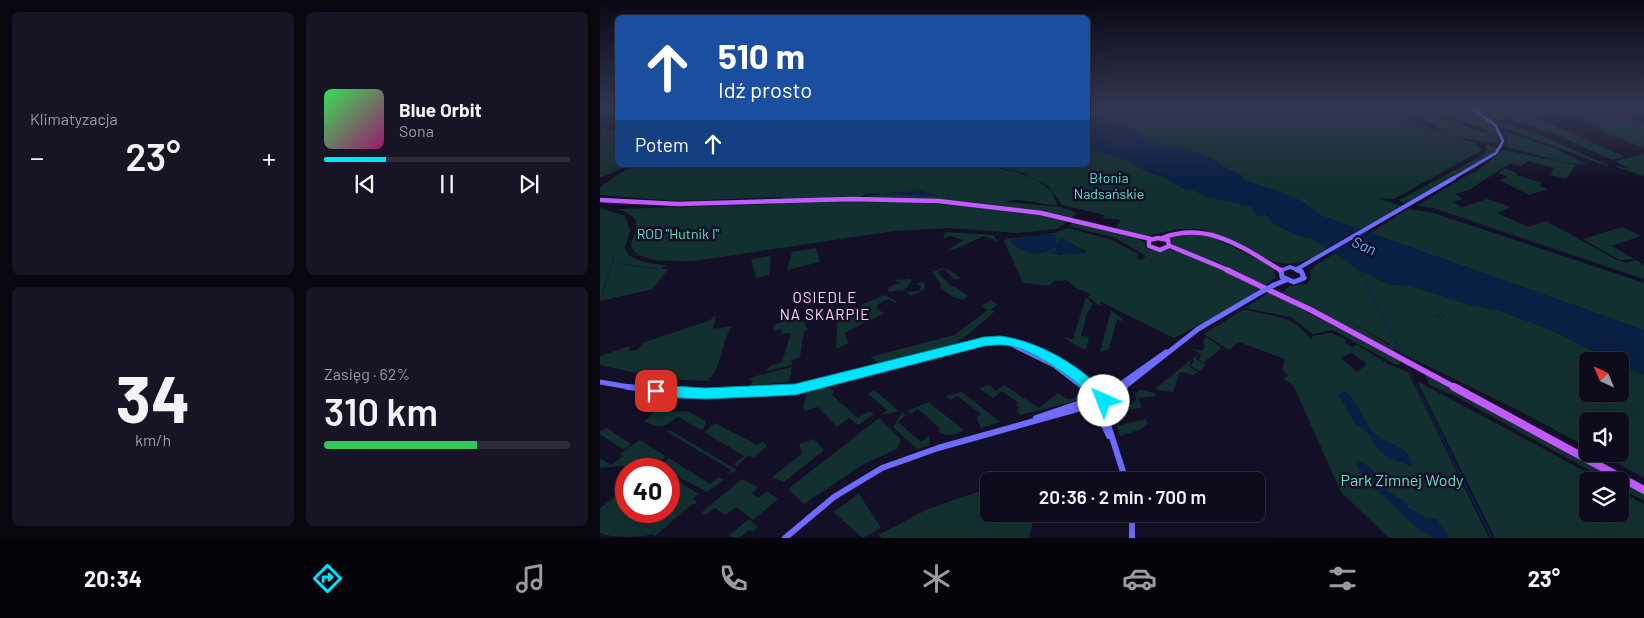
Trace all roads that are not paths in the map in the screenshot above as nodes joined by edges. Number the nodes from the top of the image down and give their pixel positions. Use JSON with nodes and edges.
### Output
{"nodes":[{"id":1,"x":1499,"y":132,"type":"edge"},
{"id":2,"x":600,"y":200,"type":"edge"},
{"id":3,"x":1164,"y":239,"type":"junction"},
{"id":4,"x":1150,"y":240,"type":"junction"},
{"id":5,"x":1168,"y":247,"type":"junction"},
{"id":6,"x":1282,"y":269,"type":"junction"},
{"id":7,"x":1299,"y":270,"type":"junction"},
{"id":8,"x":1284,"y":279,"type":"junction"},
{"id":9,"x":977,"y":344,"type":"junction"},
{"id":10,"x":1176,"y":346,"type":"junction"},
{"id":11,"x":600,"y":382,"type":"edge"},
{"id":12,"x":1088,"y":384,"type":"junction"},
{"id":13,"x":1123,"y":384,"type":"junction"},
{"id":14,"x":1100,"y":400,"type":"junction"},
{"id":15,"x":1088,"y":401,"type":"junction"},
{"id":16,"x":1123,"y":472,"type":"edge"},
{"id":17,"x":1644,"y":490,"type":"edge"},
{"id":18,"x":1132,"y":522,"type":"edge"},
{"id":19,"x":785,"y":538,"type":"edge"},
{"id":20,"x":1132,"y":538,"type":"edge"}],
"edges":[{"from":1,"to":7,"type":"street"},
{"from":2,"to":4,"type":"main road"},
{"from":3,"to":4,"type":"main road"},
{"from":3,"to":5,"type":"main road"},
{"from":3,"to":6,"type":"main road"},
{"from":4,"to":5,"type":"main road"},
{"from":5,"to":17,"type":"main road"},
{"from":6,"to":7,"type":"street"},
{"from":6,"to":8,"type":"street"},
{"from":7,"to":8,"type":"street"},
{"from":8,"to":10,"type":"street","bridge":true},
{"from":9,"to":11,"type":"street"},
{"from":9,"to":12,"type":"street"},
{"from":9,"to":15,"type":"street"},
{"from":10,"to":13,"type":"street"},
{"from":10,"to":14,"type":"street"},
{"from":12,"to":13,"type":"street"},
{"from":12,"to":14,"type":"street"},
{"from":13,"to":14,"type":"street"},
{"from":14,"to":15,"type":"street"},
{"from":14,"to":15,"type":"street"},
{"from":14,"to":16,"type":"street"},
{"from":15,"to":19,"type":"street"},
{"from":18,"to":20,"type":"street"}]}
